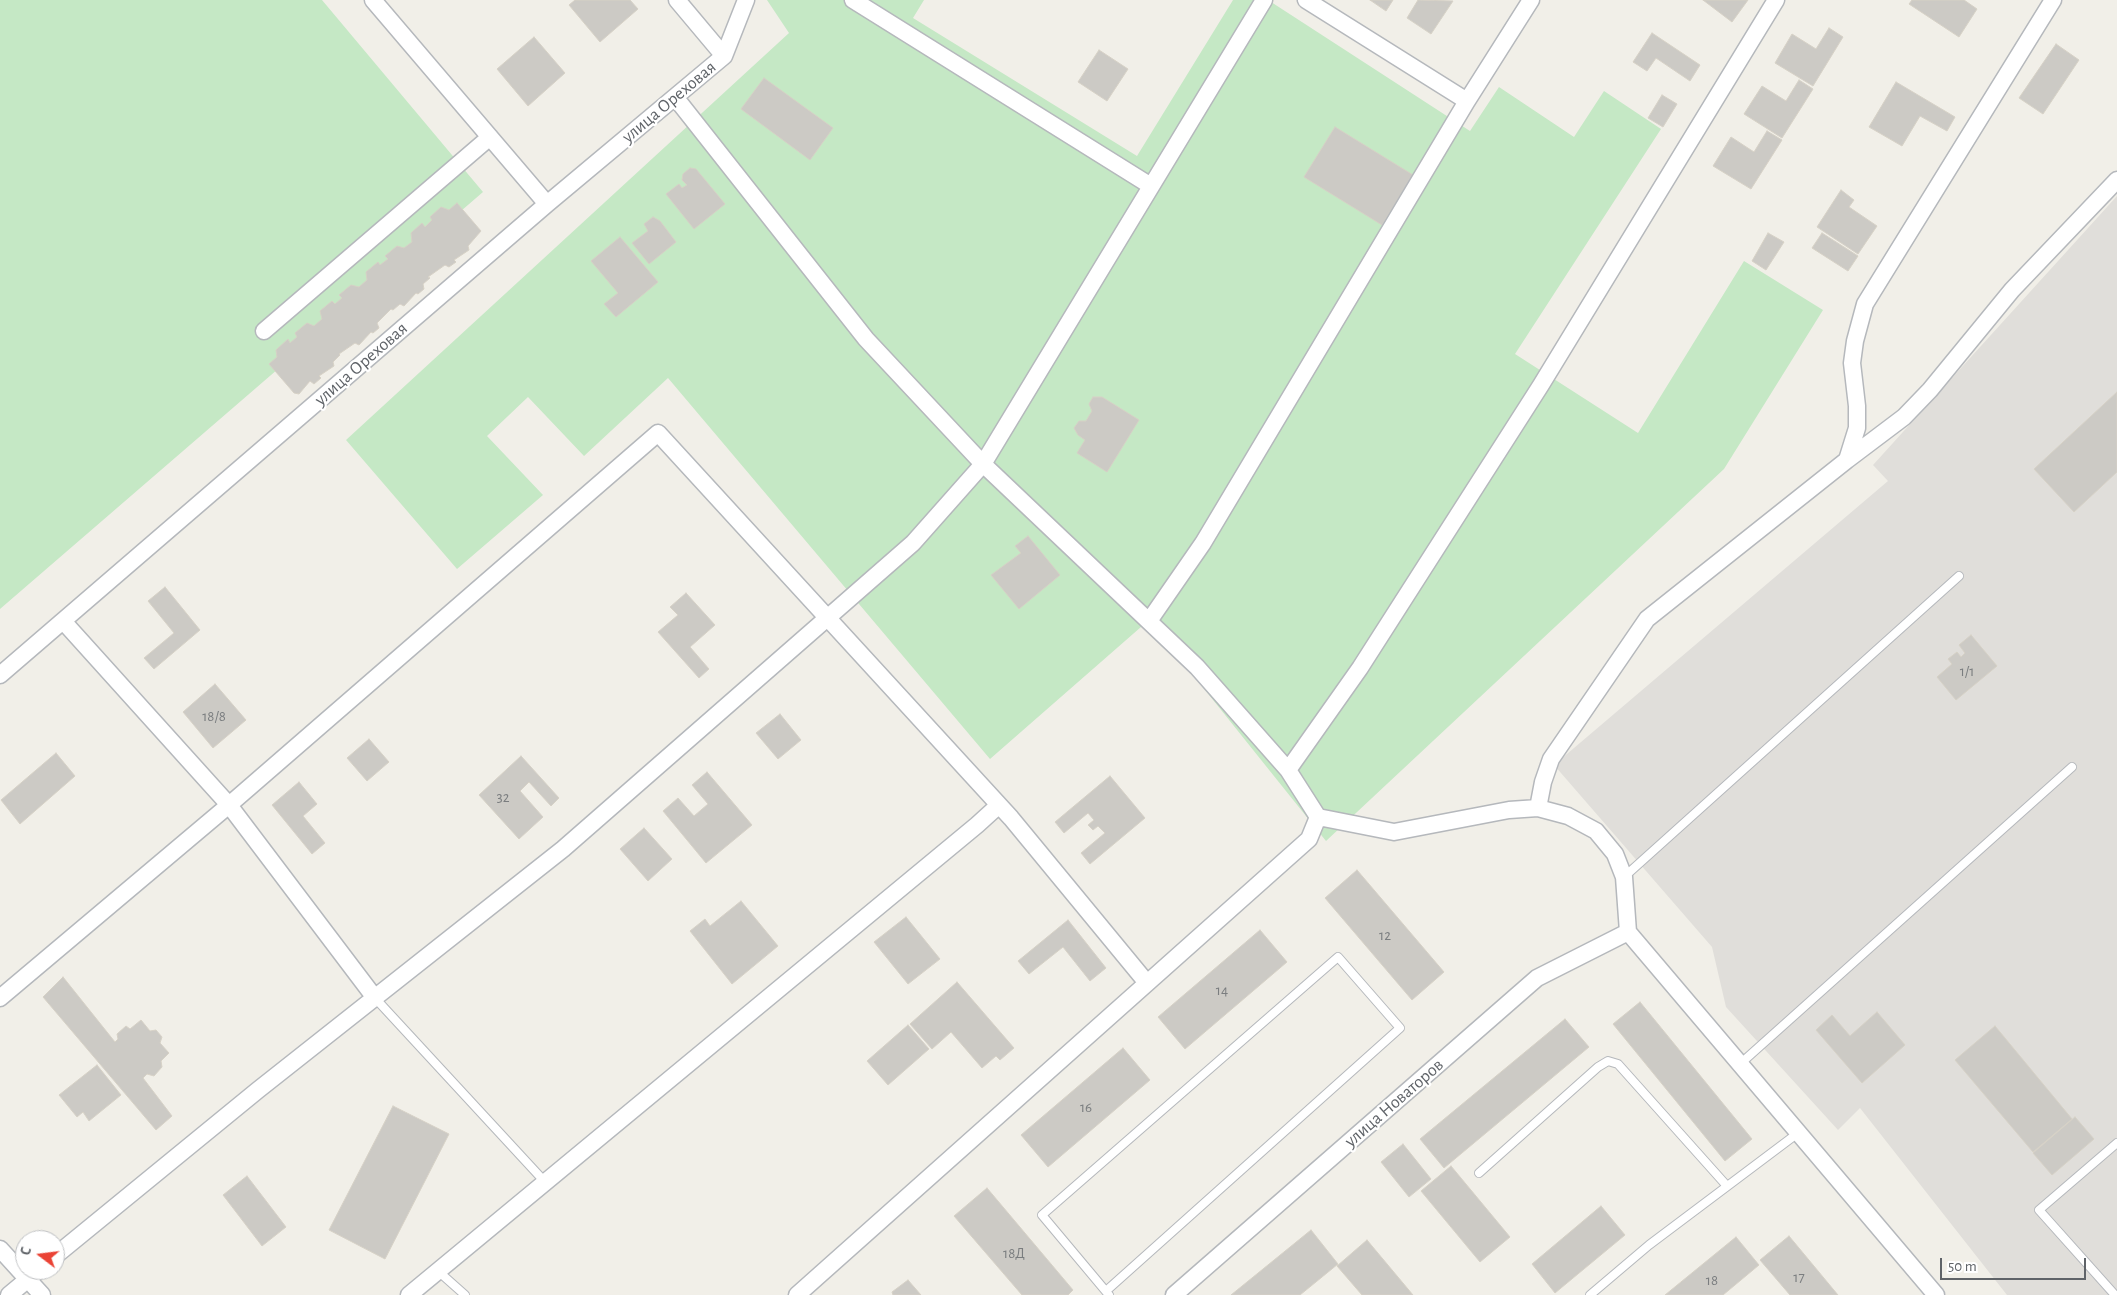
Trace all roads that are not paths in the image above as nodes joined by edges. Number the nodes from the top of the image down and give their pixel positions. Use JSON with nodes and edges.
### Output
{"nodes":[{"id":1,"x":374,"y":0,"type":"edge"},
{"id":2,"x":677,"y":0,"type":"edge"},
{"id":3,"x":746,"y":0,"type":"edge"},
{"id":4,"x":853,"y":0,"type":"edge"},
{"id":5,"x":1264,"y":0,"type":"edge"},
{"id":6,"x":1306,"y":0,"type":"edge"},
{"id":7,"x":1530,"y":0,"type":"edge"},
{"id":8,"x":1776,"y":0,"type":"edge"},
{"id":9,"x":2053,"y":0,"type":"edge"},
{"id":10,"x":724,"y":56,"type":"junction"},
{"id":11,"x":676,"y":97,"type":"junction"},
{"id":12,"x":1467,"y":101,"type":"junction"},
{"id":13,"x":490,"y":137,"type":"junction"},
{"id":14,"x":2117,"y":180,"type":"edge"},
{"id":15,"x":1151,"y":186,"type":"junction"},
{"id":16,"x":547,"y":204,"type":"junction"},
{"id":17,"x":264,"y":330,"type":"dead end"},
{"id":18,"x":1847,"y":460,"type":"junction"},
{"id":19,"x":983,"y":464,"type":"junction"},
{"id":20,"x":1959,"y":576,"type":"dead end"},
{"id":21,"x":827,"y":618,"type":"junction"},
{"id":22,"x":63,"y":621,"type":"junction"},
{"id":23,"x":1149,"y":621,"type":"junction"},
{"id":24,"x":0,"y":675,"type":"edge"},
{"id":25,"x":2072,"y":768,"type":"dead end"},
{"id":26,"x":1288,"y":770,"type":"junction"},
{"id":27,"x":229,"y":805,"type":"junction"},
{"id":28,"x":999,"y":805,"type":"junction"},
{"id":29,"x":1538,"y":808,"type":"junction"},
{"id":30,"x":1318,"y":816,"type":"junction"},
{"id":31,"x":1624,"y":877,"type":"junction"},
{"id":32,"x":1628,"y":932,"type":"junction"},
{"id":33,"x":1147,"y":983,"type":"junction"},
{"id":34,"x":0,"y":998,"type":"edge"},
{"id":35,"x":375,"y":998,"type":"junction"},
{"id":36,"x":1740,"y":1064,"type":"junction"},
{"id":37,"x":1798,"y":1133,"type":"junction"},
{"id":38,"x":2117,"y":1143,"type":"edge"},
{"id":39,"x":1479,"y":1173,"type":"dead end"},
{"id":40,"x":546,"y":1182,"type":"junction"},
{"id":41,"x":1727,"y":1186,"type":"junction"},
{"id":42,"x":65,"y":1248,"type":"edge"},
{"id":43,"x":0,"y":1249,"type":"edge"},
{"id":44,"x":15,"y":1260,"type":"edge"},
{"id":45,"x":438,"y":1271,"type":"junction"},
{"id":46,"x":26,"y":1280,"type":"edge"},
{"id":47,"x":36,"y":1280,"type":"edge"},
{"id":48,"x":1108,"y":1293,"type":"edge"},
{"id":49,"x":9,"y":1295,"type":"edge"},
{"id":50,"x":42,"y":1295,"type":"edge"},
{"id":51,"x":409,"y":1295,"type":"edge"},
{"id":52,"x":465,"y":1295,"type":"edge"},
{"id":53,"x":797,"y":1295,"type":"edge"},
{"id":54,"x":1174,"y":1295,"type":"edge"},
{"id":55,"x":1590,"y":1295,"type":"edge"},
{"id":56,"x":1936,"y":1295,"type":"edge"},
{"id":57,"x":2116,"y":1295,"type":"edge"}],
"edges":[{"from":1,"to":13,"type":"street"},
{"from":2,"to":10,"type":"street"},
{"from":3,"to":10,"type":"street"},
{"from":4,"to":15,"type":"street"},
{"from":5,"to":15,"type":"street"},
{"from":6,"to":12,"type":"street"},
{"from":7,"to":12,"type":"street"},
{"from":8,"to":26,"type":"street"},
{"from":9,"to":18,"type":"street"},
{"from":10,"to":11,"type":"street","name":"улица Ореховая"},
{"from":11,"to":16,"type":"street","name":"улица Ореховая"},
{"from":11,"to":19,"type":"street"},
{"from":12,"to":23,"type":"street"},
{"from":13,"to":16,"type":"street"},
{"from":13,"to":17,"type":"street"},
{"from":14,"to":18,"type":"street"},
{"from":15,"to":19,"type":"street"},
{"from":16,"to":22,"type":"street","name":"улица Ореховая"},
{"from":18,"to":29,"type":"street"},
{"from":19,"to":21,"type":"street"},
{"from":19,"to":23,"type":"street"},
{"from":20,"to":31,"type":"lane"},
{"from":21,"to":27,"type":"street"},
{"from":21,"to":28,"type":"street"},
{"from":21,"to":35,"type":"street"},
{"from":22,"to":24,"type":"street","name":"улица Ореховая"},
{"from":22,"to":27,"type":"street"},
{"from":23,"to":26,"type":"street"},
{"from":25,"to":36,"type":"lane"},
{"from":26,"to":30,"type":"street"},
{"from":27,"to":34,"type":"street"},
{"from":27,"to":35,"type":"street"},
{"from":28,"to":33,"type":"street"},
{"from":28,"to":40,"type":"street"},
{"from":29,"to":30,"type":"street"},
{"from":29,"to":31,"type":"street"},
{"from":30,"to":33,"type":"street"},
{"from":31,"to":32,"type":"street"},
{"from":32,"to":36,"type":"street"},
{"from":32,"to":54,"type":"street","name":"улица Новаторов"},
{"from":33,"to":53,"type":"street"},
{"from":35,"to":40,"type":"lane"},
{"from":35,"to":42,"type":"street"},
{"from":36,"to":37,"type":"street"},
{"from":37,"to":41,"type":"lane"},
{"from":37,"to":56,"type":"street"},
{"from":38,"to":57,"type":"lane"},
{"from":39,"to":41,"type":"lane"},
{"from":40,"to":45,"type":"street"},
{"from":41,"to":55,"type":"lane"},
{"from":43,"to":44,"type":"street"},
{"from":45,"to":51,"type":"street"},
{"from":45,"to":52,"type":"lane"},
{"from":46,"to":49,"type":"street"},
{"from":47,"to":50,"type":"street"},
{"from":48,"to":48,"type":"lane"}]}
